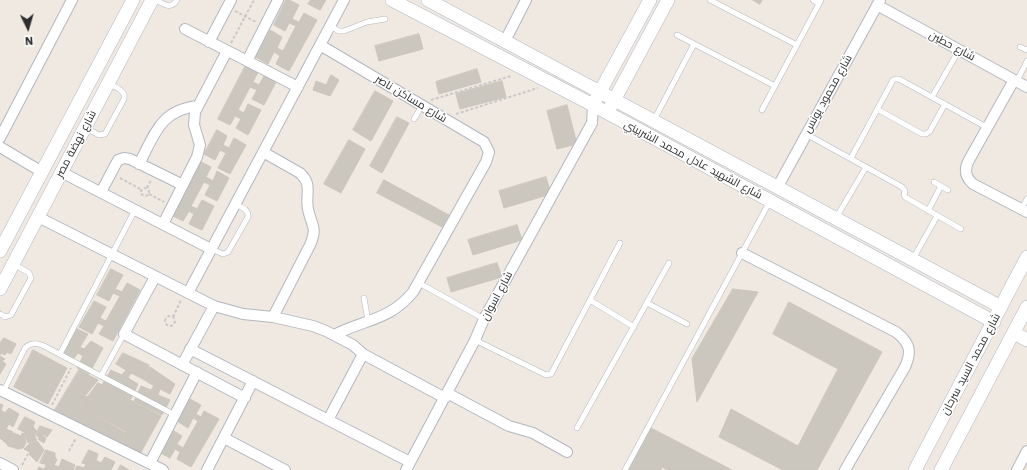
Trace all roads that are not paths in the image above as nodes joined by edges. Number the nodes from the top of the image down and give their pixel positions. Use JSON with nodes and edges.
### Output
{"nodes":[{"id":1,"x":72,"y":0,"type":"edge"},
{"id":2,"x":133,"y":0,"type":"edge"},
{"id":3,"x":152,"y":0,"type":"edge"},
{"id":4,"x":156,"y":0,"type":"edge"},
{"id":5,"x":177,"y":0,"type":"edge"},
{"id":6,"x":278,"y":0,"type":"edge"},
{"id":7,"x":344,"y":0,"type":"edge"},
{"id":8,"x":392,"y":0,"type":"edge"},
{"id":9,"x":428,"y":0,"type":"edge"},
{"id":10,"x":526,"y":0,"type":"edge"},
{"id":11,"x":650,"y":0,"type":"edge"},
{"id":12,"x":668,"y":0,"type":"edge"},
{"id":13,"x":710,"y":0,"type":"edge"},
{"id":14,"x":813,"y":0,"type":"edge"},
{"id":15,"x":820,"y":2,"type":"edge"},
{"id":16,"x":229,"y":3,"type":"edge"},
{"id":17,"x":878,"y":3,"type":"edge"},
{"id":18,"x":385,"y":19,"type":"dead end"},
{"id":19,"x":330,"y":26,"type":"junction"},
{"id":20,"x":185,"y":29,"type":"dead end"},
{"id":21,"x":677,"y":35,"type":"dead end"},
{"id":22,"x":505,"y":41,"type":"junction"},
{"id":23,"x":209,"y":42,"type":"junction"},
{"id":24,"x":694,"y":44,"type":"junction"},
{"id":25,"x":320,"y":45,"type":"junction"},
{"id":26,"x":797,"y":45,"type":"junction"},
{"id":27,"x":1020,"y":47,"type":"dead end"},
{"id":28,"x":959,"y":50,"type":"junction"},
{"id":29,"x":1027,"y":50,"type":"edge"},
{"id":30,"x":227,"y":51,"type":"junction"},
{"id":31,"x":246,"y":61,"type":"junction"},
{"id":32,"x":1027,"y":61,"type":"edge"},
{"id":33,"x":1016,"y":81,"type":"junction"},
{"id":34,"x":108,"y":83,"type":"junction"},
{"id":35,"x":775,"y":86,"type":"junction"},
{"id":36,"x":298,"y":87,"type":"junction"},
{"id":37,"x":1027,"y":87,"type":"edge"},
{"id":38,"x":600,"y":92,"type":"junction"},
{"id":39,"x":932,"y":97,"type":"junction"},
{"id":40,"x":80,"y":100,"type":"junction"},
{"id":41,"x":615,"y":100,"type":"junction"},
{"id":42,"x":946,"y":104,"type":"junction"},
{"id":43,"x":420,"y":105,"type":"junction"},
{"id":44,"x":593,"y":105,"type":"junction"},
{"id":45,"x":198,"y":106,"type":"junction"},
{"id":46,"x":95,"y":108,"type":"junction"},
{"id":47,"x":762,"y":110,"type":"dead end"},
{"id":48,"x":877,"y":110,"type":"junction"},
{"id":49,"x":608,"y":113,"type":"junction"},
{"id":50,"x":414,"y":119,"type":"dead end"},
{"id":51,"x":654,"y":121,"type":"junction"},
{"id":52,"x":592,"y":123,"type":"junction"},
{"id":53,"x":85,"y":128,"type":"junction"},
{"id":54,"x":988,"y":128,"type":"junction"},
{"id":55,"x":806,"y":134,"type":"junction"},
{"id":56,"x":0,"y":138,"type":"edge"},
{"id":57,"x":0,"y":147,"type":"edge"},
{"id":58,"x":263,"y":152,"type":"junction"},
{"id":59,"x":851,"y":158,"type":"junction"},
{"id":60,"x":139,"y":164,"type":"junction"},
{"id":61,"x":866,"y":167,"type":"junction"},
{"id":62,"x":42,"y":172,"type":"junction"},
{"id":63,"x":61,"y":172,"type":"junction"},
{"id":64,"x":934,"y":182,"type":"dead end"},
{"id":65,"x":183,"y":185,"type":"junction"},
{"id":66,"x":941,"y":186,"type":"junction"},
{"id":67,"x":777,"y":188,"type":"junction"},
{"id":68,"x":948,"y":190,"type":"dead end"},
{"id":69,"x":101,"y":192,"type":"junction"},
{"id":70,"x":1027,"y":199,"type":"edge"},
{"id":71,"x":770,"y":201,"type":"junction"},
{"id":72,"x":235,"y":204,"type":"junction"},
{"id":73,"x":1025,"y":208,"type":"edge"},
{"id":74,"x":135,"y":210,"type":"junction"},
{"id":75,"x":928,"y":211,"type":"junction"},
{"id":76,"x":937,"y":216,"type":"junction"},
{"id":77,"x":38,"y":217,"type":"junction"},
{"id":78,"x":835,"y":219,"type":"junction"},
{"id":79,"x":163,"y":224,"type":"junction"},
{"id":80,"x":961,"y":229,"type":"dead end"},
{"id":81,"x":620,"y":243,"type":"dead end"},
{"id":82,"x":211,"y":249,"type":"junction"},
{"id":83,"x":0,"y":251,"type":"edge"},
{"id":84,"x":742,"y":253,"type":"junction"},
{"id":85,"x":112,"y":255,"type":"junction"},
{"id":86,"x":1027,"y":257,"type":"edge"},
{"id":87,"x":913,"y":260,"type":"junction"},
{"id":88,"x":669,"y":263,"type":"dead end"},
{"id":89,"x":13,"y":264,"type":"junction"},
{"id":90,"x":155,"y":277,"type":"junction"},
{"id":91,"x":419,"y":283,"type":"junction"},
{"id":92,"x":0,"y":288,"type":"edge"},
{"id":93,"x":187,"y":293,"type":"junction"},
{"id":94,"x":364,"y":298,"type":"dead end"},
{"id":95,"x":590,"y":300,"type":"junction"},
{"id":96,"x":647,"y":303,"type":"junction"},
{"id":97,"x":214,"y":306,"type":"junction"},
{"id":98,"x":1001,"y":307,"type":"junction"},
{"id":99,"x":1026,"y":313,"type":"edge"},
{"id":100,"x":0,"y":314,"type":"edge"},
{"id":101,"x":272,"y":316,"type":"junction"},
{"id":102,"x":484,"y":319,"type":"junction"},
{"id":103,"x":368,"y":321,"type":"junction"},
{"id":104,"x":994,"y":322,"type":"junction"},
{"id":105,"x":687,"y":324,"type":"dead end"},
{"id":106,"x":634,"y":327,"type":"junction"},
{"id":107,"x":1014,"y":333,"type":"junction"},
{"id":108,"x":124,"y":334,"type":"junction"},
{"id":109,"x":334,"y":335,"type":"junction"},
{"id":110,"x":475,"y":340,"type":"junction"},
{"id":111,"x":1027,"y":340,"type":"edge"},
{"id":112,"x":190,"y":349,"type":"junction"},
{"id":113,"x":60,"y":354,"type":"junction"},
{"id":114,"x":363,"y":354,"type":"junction"},
{"id":115,"x":182,"y":364,"type":"junction"},
{"id":116,"x":197,"y":372,"type":"junction"},
{"id":117,"x":101,"y":376,"type":"junction"},
{"id":118,"x":253,"y":382,"type":"junction"},
{"id":119,"x":2,"y":391,"type":"edge"},
{"id":120,"x":446,"y":395,"type":"junction"},
{"id":121,"x":245,"y":398,"type":"junction"},
{"id":122,"x":175,"y":415,"type":"junction"},
{"id":123,"x":328,"y":420,"type":"junction"},
{"id":124,"x":577,"y":428,"type":"dead end"},
{"id":125,"x":224,"y":438,"type":"junction"},
{"id":126,"x":1027,"y":451,"type":"edge"},
{"id":127,"x":567,"y":452,"type":"dead end"},
{"id":128,"x":0,"y":463,"type":"edge"},
{"id":129,"x":150,"y":463,"type":"junction"},
{"id":130,"x":408,"y":466,"type":"edge"},
{"id":131,"x":13,"y":470,"type":"edge"},
{"id":132,"x":163,"y":470,"type":"edge"},
{"id":133,"x":207,"y":470,"type":"edge"},
{"id":134,"x":284,"y":470,"type":"edge"},
{"id":135,"x":625,"y":470,"type":"edge"},
{"id":136,"x":845,"y":470,"type":"edge"},
{"id":137,"x":915,"y":470,"type":"edge"},
{"id":138,"x":941,"y":470,"type":"edge"},
{"id":139,"x":1017,"y":470,"type":"edge"}],
"edges":[{"from":1,"to":56,"type":"street"},
{"from":2,"to":40,"type":"street","name":"شارع نهضة مصر"},
{"from":3,"to":34,"type":"street","name":"شارع نهضة مصر"},
{"from":4,"to":5,"type":"lane"},
{"from":6,"to":31,"type":"street"},
{"from":7,"to":19,"type":"street"},
{"from":8,"to":44,"type":"street","name":"شارع الشهيد عادل محمد الشربيني"},
{"from":9,"to":22,"type":"street","name":"شارع الشهيد عادل محمد الشربيني"},
{"from":10,"to":22,"type":"street"},
{"from":11,"to":38,"type":"street","name":"شارع اسوان"},
{"from":12,"to":41,"type":"street","name":"شارع اسوان"},
{"from":13,"to":26,"type":"lane"},
{"from":14,"to":15,"type":"lane"},
{"from":15,"to":26,"type":"lane"},
{"from":16,"to":23,"type":"street"},
{"from":17,"to":28,"type":"street","name":"شارع حطين"},
{"from":17,"to":55,"type":"street","name":"شارع محمود يونس"},
{"from":18,"to":19,"type":"lane"},
{"from":19,"to":25,"type":"street"},
{"from":20,"to":23,"type":"street"},
{"from":21,"to":24,"type":"lane"},
{"from":22,"to":38,"type":"street","name":"شارع الشهيد عادل محمد الشربيني"},
{"from":23,"to":30,"type":"street"},
{"from":24,"to":35,"type":"lane"},
{"from":24,"to":51,"type":"lane"},
{"from":25,"to":36,"type":"street"},
{"from":25,"to":43,"type":"street","name":"شارع مساكن ناصر"},
{"from":26,"to":35,"type":"lane"},
{"from":27,"to":29,"type":"lane"},
{"from":28,"to":33,"type":"street","name":"شارع حطين"},
{"from":28,"to":39,"type":"lane"},
{"from":30,"to":31,"type":"street"},
{"from":30,"to":45,"type":"street"},
{"from":31,"to":36,"type":"street"},
{"from":32,"to":33,"type":"lane"},
{"from":33,"to":37,"type":"street","name":"شارع حطين"},
{"from":33,"to":54,"type":"street"},
{"from":34,"to":46,"type":"street","name":"شارع نهضة مصر"},
{"from":34,"to":53,"type":"lane"},
{"from":35,"to":47,"type":"lane"},
{"from":36,"to":58,"type":"street"},
{"from":38,"to":41,"type":"street","name":"شارع الشهيد عادل محمد الشربيني"},
{"from":38,"to":44,"type":"street","name":"شارع اسوان"},
{"from":39,"to":42,"type":"lane"},
{"from":39,"to":48,"type":"lane"},
{"from":40,"to":46,"type":"street"},
{"from":40,"to":62,"type":"street","name":"شارع نهضة مصر"},
{"from":41,"to":49,"type":"street","name":"شارع اسوان"},
{"from":41,"to":51,"type":"street","name":"شارع الشهيد عادل محمد الشربيني"},
{"from":42,"to":48,"type":"lane"},
{"from":42,"to":54,"type":"lane"},
{"from":43,"to":50,"type":"lane"},
{"from":43,"to":91,"type":"street","name":"شارع مساكن ناصر"},
{"from":44,"to":49,"type":"street","name":"شارع الشهيد عادل محمد الشربيني"},
{"from":44,"to":52,"type":"street","name":"شارع اسوان"},
{"from":45,"to":60,"type":"street"},
{"from":45,"to":65,"type":"street"},
{"from":46,"to":53,"type":"street","name":"شارع نهضة مصر"},
{"from":48,"to":59,"type":"lane"},
{"from":49,"to":52,"type":"street","name":"شارع اسوان"},
{"from":49,"to":71,"type":"street","name":"شارع الشهيد عادل محمد الشربيني"},
{"from":51,"to":67,"type":"street","name":"شارع الشهيد عادل محمد الشربيني"},
{"from":52,"to":102,"type":"street","name":"شارع اسوان"},
{"from":53,"to":63,"type":"street","name":"شارع نهضة مصر"},
{"from":54,"to":73,"type":"street"},
{"from":55,"to":59,"type":"lane"},
{"from":55,"to":67,"type":"street","name":"شارع محمود يونس"},
{"from":57,"to":62,"type":"street"},
{"from":58,"to":72,"type":"street"},
{"from":58,"to":101,"type":"street"},
{"from":59,"to":61,"type":"lane"},
{"from":60,"to":65,"type":"street"},
{"from":60,"to":69,"type":"street"},
{"from":61,"to":75,"type":"lane"},
{"from":61,"to":78,"type":"lane"},
{"from":62,"to":83,"type":"street","name":"شارع نهضة مصر"},
{"from":63,"to":69,"type":"street"},
{"from":63,"to":77,"type":"street","name":"شارع نهضة مصر"},
{"from":64,"to":66,"type":"lane"},
{"from":65,"to":79,"type":"street"},
{"from":66,"to":68,"type":"lane"},
{"from":66,"to":75,"type":"lane"},
{"from":67,"to":78,"type":"street","name":"شارع الشهيد عادل محمد الشربيني"},
{"from":69,"to":74,"type":"street"},
{"from":70,"to":73,"type":"lane"},
{"from":71,"to":84,"type":"lane"},
{"from":71,"to":104,"type":"street","name":"شارع الشهيد عادل محمد الشربيني"},
{"from":72,"to":82,"type":"street"},
{"from":72,"to":82,"type":"lane"},
{"from":74,"to":79,"type":"street"},
{"from":74,"to":85,"type":"lane"},
{"from":75,"to":76,"type":"lane"},
{"from":76,"to":80,"type":"lane"},
{"from":76,"to":87,"type":"lane"},
{"from":77,"to":85,"type":"street"},
{"from":77,"to":89,"type":"street","name":"شارع نهضة مصر"},
{"from":78,"to":87,"type":"street","name":"شارع الشهيد عادل محمد الشربيني"},
{"from":79,"to":82,"type":"street"},
{"from":81,"to":95,"type":"lane"},
{"from":82,"to":93,"type":"street"},
{"from":84,"to":135,"type":"lane"},
{"from":84,"to":136,"type":"street"},
{"from":85,"to":90,"type":"street"},
{"from":85,"to":113,"type":"lane"},
{"from":86,"to":98,"type":"street","name":"شارع محمد السيد سرحان"},
{"from":87,"to":98,"type":"street","name":"شارع الشهيد عادل محمد الشربيني"},
{"from":88,"to":96,"type":"lane"},
{"from":89,"to":92,"type":"street","name":"شارع نهضة مصر"},
{"from":89,"to":100,"type":"lane"},
{"from":90,"to":93,"type":"street"},
{"from":90,"to":108,"type":"street"},
{"from":91,"to":102,"type":"lane"},
{"from":91,"to":103,"type":"street"},
{"from":93,"to":97,"type":"street"},
{"from":94,"to":103,"type":"lane"},
{"from":95,"to":106,"type":"lane"},
{"from":95,"to":110,"type":"lane"},
{"from":96,"to":105,"type":"lane"},
{"from":96,"to":106,"type":"lane"},
{"from":97,"to":101,"type":"street"},
{"from":97,"to":112,"type":"street"},
{"from":98,"to":104,"type":"street","name":"شارع محمد السيد سرحان"},
{"from":99,"to":107,"type":"street"},
{"from":101,"to":109,"type":"street"},
{"from":102,"to":110,"type":"street","name":"شارع اسوان"},
{"from":103,"to":109,"type":"street"},
{"from":104,"to":137,"type":"street","name":"شارع محمد السيد سرحان"},
{"from":106,"to":124,"type":"lane"},
{"from":107,"to":111,"type":"street"},
{"from":107,"to":138,"type":"street"},
{"from":108,"to":115,"type":"street"},
{"from":108,"to":117,"type":"lane"},
{"from":109,"to":114,"type":"street"},
{"from":110,"to":120,"type":"street","name":"شارع اسوان"},
{"from":112,"to":115,"type":"street"},
{"from":112,"to":118,"type":"street"},
{"from":113,"to":117,"type":"lane"},
{"from":113,"to":119,"type":"lane"},
{"from":114,"to":120,"type":"street"},
{"from":114,"to":123,"type":"street"},
{"from":115,"to":116,"type":"street"},
{"from":116,"to":121,"type":"street"},
{"from":116,"to":122,"type":"street"},
{"from":117,"to":122,"type":"lane"},
{"from":118,"to":121,"type":"street"},
{"from":118,"to":123,"type":"street"},
{"from":119,"to":129,"type":"street"},
{"from":120,"to":127,"type":"street"},
{"from":120,"to":130,"type":"street","name":"شارع اسوان"},
{"from":121,"to":125,"type":"street"},
{"from":122,"to":129,"type":"street"},
{"from":123,"to":130,"type":"street"},
{"from":125,"to":133,"type":"street"},
{"from":125,"to":134,"type":"street"},
{"from":126,"to":139,"type":"street"},
{"from":128,"to":131,"type":"street"},
{"from":129,"to":132,"type":"street"}]}
